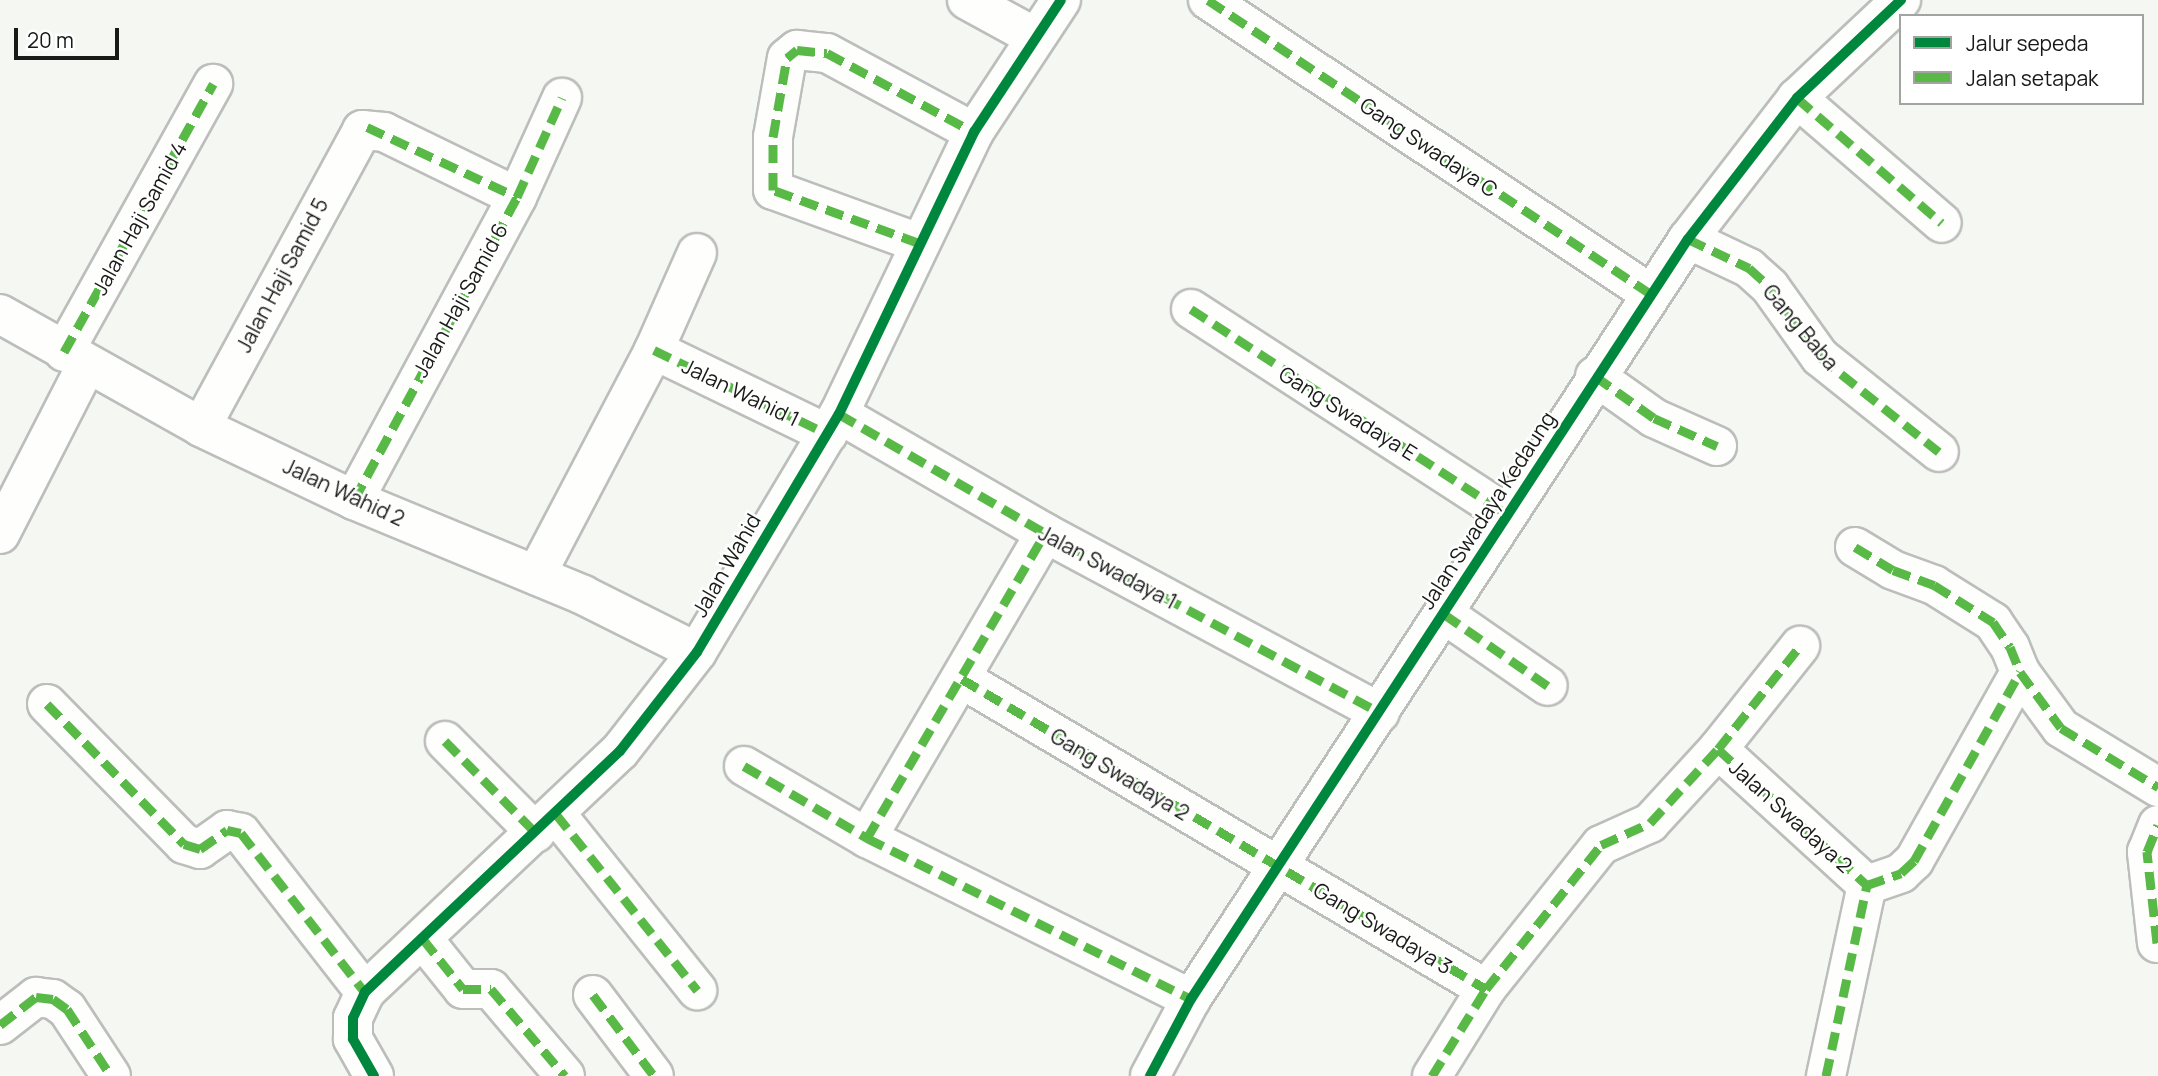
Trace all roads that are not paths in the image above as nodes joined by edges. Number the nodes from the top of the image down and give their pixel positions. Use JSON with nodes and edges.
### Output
{"nodes":[{"id":1,"x":967,"y":0,"type":"edge"},
{"id":2,"x":1061,"y":0,"type":"edge"},
{"id":3,"x":1208,"y":0,"type":"edge"},
{"id":4,"x":1901,"y":0,"type":"edge"},
{"id":5,"x":1035,"y":37,"type":"junction"},
{"id":6,"x":214,"y":83,"type":"dead end"},
{"id":7,"x":562,"y":98,"type":"dead end"},
{"id":8,"x":1797,"y":98,"type":"junction"},
{"id":9,"x":974,"y":132,"type":"junction"},
{"id":10,"x":517,"y":197,"type":"junction"},
{"id":11,"x":1942,"y":223,"type":"dead end"},
{"id":12,"x":1688,"y":239,"type":"junction"},
{"id":13,"x":919,"y":243,"type":"junction"},
{"id":14,"x":697,"y":253,"type":"dead end"},
{"id":15,"x":1651,"y":294,"type":"junction"},
{"id":16,"x":1191,"y":309,"type":"dead end"},
{"id":17,"x":0,"y":314,"type":"edge"},
{"id":18,"x":654,"y":350,"type":"junction"},
{"id":19,"x":76,"y":358,"type":"junction"},
{"id":20,"x":1595,"y":376,"type":"junction"},
{"id":21,"x":834,"y":424,"type":"junction"},
{"id":22,"x":201,"y":427,"type":"junction"},
{"id":23,"x":1717,"y":446,"type":"dead end"},
{"id":24,"x":1940,"y":452,"type":"dead end"},
{"id":25,"x":354,"y":499,"type":"junction"},
{"id":26,"x":1507,"y":514,"type":"junction"},
{"id":27,"x":1045,"y":533,"type":"junction"},
{"id":28,"x":0,"y":534,"type":"edge"},
{"id":29,"x":1855,"y":547,"type":"dead end"},
{"id":30,"x":536,"y":575,"type":"junction"},
{"id":31,"x":1444,"y":614,"type":"junction"},
{"id":32,"x":1800,"y":646,"type":"dead end"},
{"id":33,"x":697,"y":652,"type":"junction"},
{"id":34,"x":2020,"y":672,"type":"junction"},
{"id":35,"x":962,"y":679,"type":"junction"},
{"id":36,"x":1548,"y":686,"type":"dead end"},
{"id":37,"x":47,"y":704,"type":"dead end"},
{"id":38,"x":1380,"y":713,"type":"junction"},
{"id":39,"x":445,"y":741,"type":"dead end"},
{"id":40,"x":1718,"y":749,"type":"junction"},
{"id":41,"x":744,"y":766,"type":"dead end"},
{"id":42,"x":2158,"y":787,"type":"edge"},
{"id":43,"x":546,"y":824,"type":"junction"},
{"id":44,"x":2158,"y":825,"type":"edge"},
{"id":45,"x":867,"y":838,"type":"junction"},
{"id":46,"x":1280,"y":867,"type":"junction"},
{"id":47,"x":1867,"y":885,"type":"junction"},
{"id":48,"x":423,"y":939,"type":"junction"},
{"id":49,"x":2157,"y":943,"type":"edge"},
{"id":50,"x":1486,"y":989,"type":"junction"},
{"id":51,"x":697,"y":990,"type":"dead end"},
{"id":52,"x":365,"y":992,"type":"junction"},
{"id":53,"x":593,"y":995,"type":"dead end"},
{"id":54,"x":1191,"y":999,"type":"junction"},
{"id":55,"x":0,"y":1025,"type":"edge"},
{"id":56,"x":111,"y":1076,"type":"edge"},
{"id":57,"x":374,"y":1076,"type":"edge"},
{"id":58,"x":565,"y":1076,"type":"edge"},
{"id":59,"x":654,"y":1076,"type":"edge"},
{"id":60,"x":1150,"y":1076,"type":"edge"},
{"id":61,"x":1432,"y":1076,"type":"edge"},
{"id":62,"x":1826,"y":1076,"type":"edge"}],
"edges":[{"from":1,"to":5,"type":"street"},
{"from":2,"to":5,"type":"street","name":"Jalan Wahid"},
{"from":3,"to":15,"type":"street","name":"Gang Swadaya C"},
{"from":4,"to":8,"type":"street","name":"Jalan Swadaya Kedaung"},
{"from":5,"to":9,"type":"street","name":"Jalan Wahid"},
{"from":6,"to":19,"type":"street","name":"Jalan Haji Samid 4"},
{"from":7,"to":10,"type":"street","name":"Jalan Haji Samid 6"},
{"from":8,"to":11,"type":"street"},
{"from":8,"to":12,"type":"street","name":"Jalan Swadaya Kedaung"},
{"from":9,"to":13,"type":"street","name":"Jalan Wahid"},
{"from":9,"to":13,"type":"street"},
{"from":10,"to":22,"type":"street","name":"Jalan Haji Samid 5"},
{"from":10,"to":25,"type":"street","name":"Jalan Haji Samid 6"},
{"from":12,"to":15,"type":"street","name":"Jalan Swadaya Kedaung"},
{"from":12,"to":24,"type":"street","name":"Gang Baba"},
{"from":13,"to":21,"type":"street","name":"Jalan Wahid"},
{"from":14,"to":18,"type":"street"},
{"from":15,"to":20,"type":"street","name":"Jalan Swadaya Kedaung"},
{"from":16,"to":26,"type":"street","name":"Gang Swadaya E"},
{"from":17,"to":19,"type":"street","name":"Jalan Wahid 2"},
{"from":18,"to":21,"type":"street","name":"Jalan Wahid 1"},
{"from":18,"to":30,"type":"street"},
{"from":19,"to":22,"type":"street","name":"Jalan Wahid 2"},
{"from":19,"to":28,"type":"street","name":"Jalan Haji Samid 4"},
{"from":20,"to":23,"type":"street"},
{"from":20,"to":26,"type":"street","name":"Jalan Swadaya Kedaung"},
{"from":21,"to":27,"type":"street","name":"Jalan Swadaya 1"},
{"from":21,"to":33,"type":"street","name":"Jalan Wahid"},
{"from":22,"to":25,"type":"street","name":"Jalan Wahid 2"},
{"from":25,"to":30,"type":"street","name":"Jalan Wahid 2"},
{"from":26,"to":31,"type":"street","name":"Jalan Swadaya Kedaung"},
{"from":27,"to":35,"type":"street"},
{"from":27,"to":38,"type":"street","name":"Jalan Swadaya 1"},
{"from":29,"to":34,"type":"street"},
{"from":30,"to":33,"type":"street","name":"Jalan Wahid 2"},
{"from":31,"to":36,"type":"street"},
{"from":31,"to":38,"type":"street","name":"Jalan Swadaya Kedaung"},
{"from":32,"to":40,"type":"street"},
{"from":33,"to":43,"type":"street","name":"Jalan Wahid"},
{"from":34,"to":42,"type":"street"},
{"from":34,"to":47,"type":"street","name":"Jalan Swadaya 2"},
{"from":35,"to":45,"type":"street"},
{"from":35,"to":46,"type":"street","name":"Gang Swadaya 2"},
{"from":37,"to":52,"type":"street"},
{"from":38,"to":46,"type":"street","name":"Jalan Swadaya Kedaung"},
{"from":39,"to":43,"type":"street"},
{"from":40,"to":47,"type":"street","name":"Jalan Swadaya 2"},
{"from":40,"to":50,"type":"street","name":"Jalan Swadaya 2"},
{"from":41,"to":45,"type":"street"},
{"from":43,"to":48,"type":"street","name":"Jalan Wahid"},
{"from":43,"to":51,"type":"street"},
{"from":44,"to":49,"type":"street"},
{"from":45,"to":54,"type":"street"},
{"from":46,"to":50,"type":"street","name":"Gang Swadaya 3"},
{"from":46,"to":54,"type":"street","name":"Jalan Swadaya Kedaung"},
{"from":47,"to":62,"type":"street","name":"Jalan Swadaya 2"},
{"from":48,"to":52,"type":"street","name":"Jalan Wahid"},
{"from":48,"to":58,"type":"street"},
{"from":50,"to":61,"type":"street","name":"Jalan Swadaya 2"},
{"from":52,"to":57,"type":"street","name":"Jalan Wahid"},
{"from":53,"to":59,"type":"street"},
{"from":54,"to":60,"type":"street","name":"Jalan Swadaya Kedaung"},
{"from":55,"to":56,"type":"street"}]}
